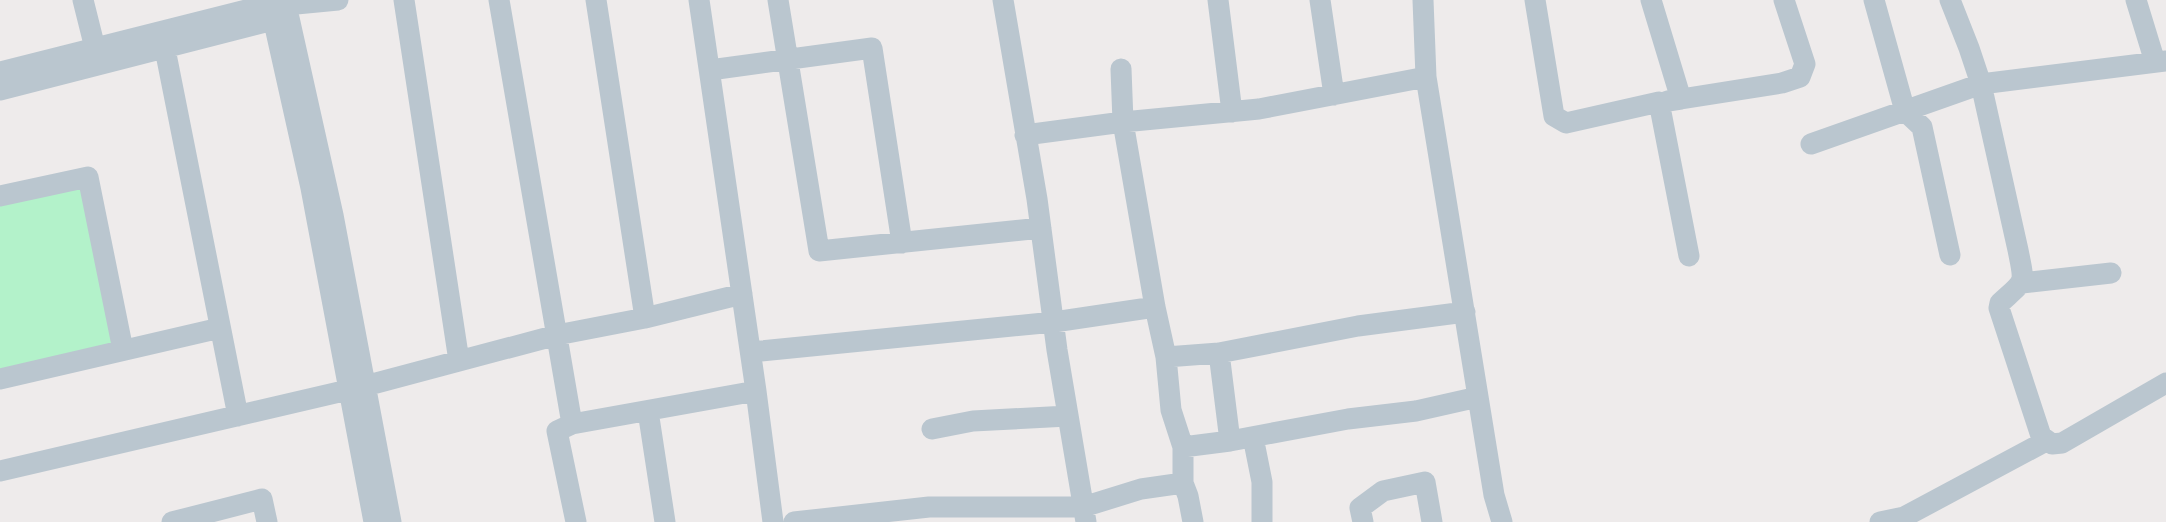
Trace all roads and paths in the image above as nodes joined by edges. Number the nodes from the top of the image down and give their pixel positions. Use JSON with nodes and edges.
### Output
{"nodes":[{"id":1,"x":83,"y":0,"type":"edge"},
{"id":2,"x":338,"y":0,"type":"edge"},
{"id":3,"x":404,"y":0,"type":"edge"},
{"id":4,"x":499,"y":0,"type":"edge"},
{"id":5,"x":596,"y":0,"type":"edge"},
{"id":6,"x":699,"y":0,"type":"edge"},
{"id":7,"x":778,"y":0,"type":"edge"},
{"id":8,"x":1002,"y":0,"type":"edge"},
{"id":9,"x":1218,"y":0,"type":"edge"},
{"id":10,"x":1320,"y":0,"type":"edge"},
{"id":11,"x":1423,"y":0,"type":"edge"},
{"id":12,"x":1535,"y":0,"type":"edge"},
{"id":13,"x":1651,"y":0,"type":"edge"},
{"id":14,"x":1784,"y":0,"type":"edge"},
{"id":15,"x":1874,"y":0,"type":"edge"},
{"id":16,"x":1950,"y":0,"type":"edge"},
{"id":17,"x":2136,"y":0,"type":"edge"},
{"id":18,"x":277,"y":6,"type":"edge"},
{"id":19,"x":95,"y":48,"type":"junction"},
{"id":20,"x":165,"y":49,"type":"junction"},
{"id":21,"x":786,"y":59,"type":"junction"},
{"id":22,"x":2160,"y":62,"type":"edge"},
{"id":23,"x":1121,"y":69,"type":"dead end"},
{"id":24,"x":710,"y":70,"type":"junction"},
{"id":25,"x":0,"y":72,"type":"edge"},
{"id":26,"x":1426,"y":77,"type":"junction"},
{"id":27,"x":1981,"y":84,"type":"junction"},
{"id":28,"x":0,"y":90,"type":"edge"},
{"id":29,"x":1334,"y":95,"type":"junction"},
{"id":30,"x":1681,"y":99,"type":"junction"},
{"id":31,"x":1659,"y":102,"type":"junction"},
{"id":32,"x":1905,"y":111,"type":"junction"},
{"id":33,"x":1232,"y":112,"type":"junction"},
{"id":34,"x":1123,"y":122,"type":"junction"},
{"id":35,"x":1025,"y":135,"type":"junction"},
{"id":36,"x":1811,"y":144,"type":"dead end"},
{"id":37,"x":0,"y":196,"type":"edge"},
{"id":38,"x":1041,"y":228,"type":"junction"},
{"id":39,"x":902,"y":243,"type":"junction"},
{"id":40,"x":1950,"y":255,"type":"dead end"},
{"id":41,"x":1689,"y":256,"type":"dead end"},
{"id":42,"x":2111,"y":273,"type":"dead end"},
{"id":43,"x":2022,"y":283,"type":"junction"},
{"id":44,"x":742,"y":294,"type":"junction"},
{"id":45,"x":1155,"y":307,"type":"junction"},
{"id":46,"x":1465,"y":312,"type":"junction"},
{"id":47,"x":645,"y":318,"type":"junction"},
{"id":48,"x":1054,"y":322,"type":"junction"},
{"id":49,"x":220,"y":328,"type":"junction"},
{"id":50,"x":557,"y":335,"type":"junction"},
{"id":51,"x":123,"y":350,"type":"junction"},
{"id":52,"x":751,"y":352,"type":"junction"},
{"id":53,"x":1219,"y":353,"type":"junction"},
{"id":54,"x":1166,"y":357,"type":"junction"},
{"id":55,"x":459,"y":361,"type":"junction"},
{"id":56,"x":0,"y":379,"type":"edge"},
{"id":57,"x":2166,"y":383,"type":"edge"},
{"id":58,"x":357,"y":388,"type":"junction"},
{"id":59,"x":756,"y":391,"type":"junction"},
{"id":60,"x":1478,"y":397,"type":"junction"},
{"id":61,"x":648,"y":411,"type":"junction"},
{"id":62,"x":238,"y":416,"type":"junction"},
{"id":63,"x":1068,"y":416,"type":"junction"},
{"id":64,"x":572,"y":424,"type":"junction"},
{"id":65,"x":932,"y":429,"type":"dead end"},
{"id":66,"x":1253,"y":436,"type":"junction"},
{"id":67,"x":1230,"y":441,"type":"junction"},
{"id":68,"x":2046,"y":441,"type":"junction"},
{"id":69,"x":1183,"y":447,"type":"junction"},
{"id":70,"x":0,"y":471,"type":"edge"},
{"id":71,"x":1183,"y":483,"type":"junction"},
{"id":72,"x":1085,"y":515,"type":"edge"},
{"id":73,"x":1904,"y":519,"type":"edge"},
{"id":74,"x":172,"y":522,"type":"edge"},
{"id":75,"x":267,"y":522,"type":"edge"},
{"id":76,"x":374,"y":522,"type":"edge"},
{"id":77,"x":391,"y":522,"type":"edge"},
{"id":78,"x":576,"y":522,"type":"edge"},
{"id":79,"x":665,"y":522,"type":"edge"},
{"id":80,"x":773,"y":522,"type":"edge"},
{"id":81,"x":794,"y":522,"type":"edge"},
{"id":82,"x":1193,"y":522,"type":"edge"},
{"id":83,"x":1262,"y":522,"type":"edge"},
{"id":84,"x":1363,"y":522,"type":"edge"},
{"id":85,"x":1432,"y":522,"type":"edge"},
{"id":86,"x":1502,"y":522,"type":"edge"},
{"id":87,"x":1880,"y":522,"type":"edge"}],
"edges":[{"from":1,"to":19,"type":"street"},
{"from":2,"to":18,"type":"street"},
{"from":3,"to":55,"type":"street"},
{"from":4,"to":50,"type":"street"},
{"from":5,"to":47,"type":"street"},
{"from":6,"to":24,"type":"street"},
{"from":7,"to":21,"type":"street"},
{"from":8,"to":35,"type":"street"},
{"from":9,"to":33,"type":"street"},
{"from":10,"to":29,"type":"street"},
{"from":11,"to":26,"type":"street"},
{"from":12,"to":31,"type":"street"},
{"from":13,"to":30,"type":"street"},
{"from":14,"to":30,"type":"street"},
{"from":15,"to":32,"type":"street"},
{"from":16,"to":27,"type":"street"},
{"from":17,"to":22,"type":"street"},
{"from":18,"to":19,"type":"street"},
{"from":18,"to":20,"type":"street"},
{"from":18,"to":58,"type":"street"},
{"from":19,"to":25,"type":"street"},
{"from":20,"to":28,"type":"street"},
{"from":20,"to":49,"type":"street"},
{"from":21,"to":24,"type":"street"},
{"from":21,"to":39,"type":"street"},
{"from":21,"to":39,"type":"street"},
{"from":22,"to":27,"type":"street"},
{"from":23,"to":34,"type":"street"},
{"from":24,"to":44,"type":"street"},
{"from":26,"to":29,"type":"street"},
{"from":26,"to":46,"type":"street"},
{"from":27,"to":32,"type":"street"},
{"from":27,"to":43,"type":"street"},
{"from":29,"to":33,"type":"street"},
{"from":30,"to":31,"type":"street"},
{"from":31,"to":41,"type":"street"},
{"from":32,"to":36,"type":"street"},
{"from":32,"to":40,"type":"street"},
{"from":33,"to":34,"type":"street"},
{"from":34,"to":35,"type":"street"},
{"from":34,"to":45,"type":"street"},
{"from":35,"to":38,"type":"street"},
{"from":37,"to":51,"type":"street"},
{"from":38,"to":39,"type":"street"},
{"from":38,"to":48,"type":"street"},
{"from":42,"to":43,"type":"street"},
{"from":43,"to":68,"type":"street"},
{"from":44,"to":47,"type":"street"},
{"from":44,"to":52,"type":"street"},
{"from":45,"to":48,"type":"street"},
{"from":45,"to":54,"type":"street"},
{"from":46,"to":53,"type":"street"},
{"from":46,"to":60,"type":"street"},
{"from":47,"to":50,"type":"street"},
{"from":48,"to":52,"type":"street"},
{"from":48,"to":63,"type":"street"},
{"from":49,"to":51,"type":"street"},
{"from":49,"to":62,"type":"street"},
{"from":50,"to":55,"type":"street"},
{"from":50,"to":64,"type":"street"},
{"from":51,"to":56,"type":"street"},
{"from":52,"to":59,"type":"street"},
{"from":53,"to":54,"type":"street"},
{"from":53,"to":67,"type":"street"},
{"from":54,"to":69,"type":"street"},
{"from":55,"to":58,"type":"street"},
{"from":57,"to":68,"type":"street"},
{"from":58,"to":62,"type":"street"},
{"from":58,"to":76,"type":"street"},
{"from":58,"to":77,"type":"street"},
{"from":59,"to":61,"type":"street"},
{"from":59,"to":80,"type":"street"},
{"from":60,"to":66,"type":"street"},
{"from":60,"to":86,"type":"street"},
{"from":61,"to":64,"type":"street"},
{"from":61,"to":79,"type":"street"},
{"from":62,"to":70,"type":"street"},
{"from":63,"to":65,"type":"street"},
{"from":63,"to":72,"type":"street"},
{"from":64,"to":78,"type":"street"},
{"from":66,"to":67,"type":"street"},
{"from":66,"to":83,"type":"street"},
{"from":67,"to":69,"type":"street"},
{"from":68,"to":73,"type":"street"},
{"from":69,"to":71,"type":"street"},
{"from":71,"to":72,"type":"street"},
{"from":71,"to":82,"type":"street"},
{"from":72,"to":81,"type":"street"},
{"from":73,"to":87,"type":"street"},
{"from":74,"to":75,"type":"street"},
{"from":84,"to":85,"type":"street"}]}
